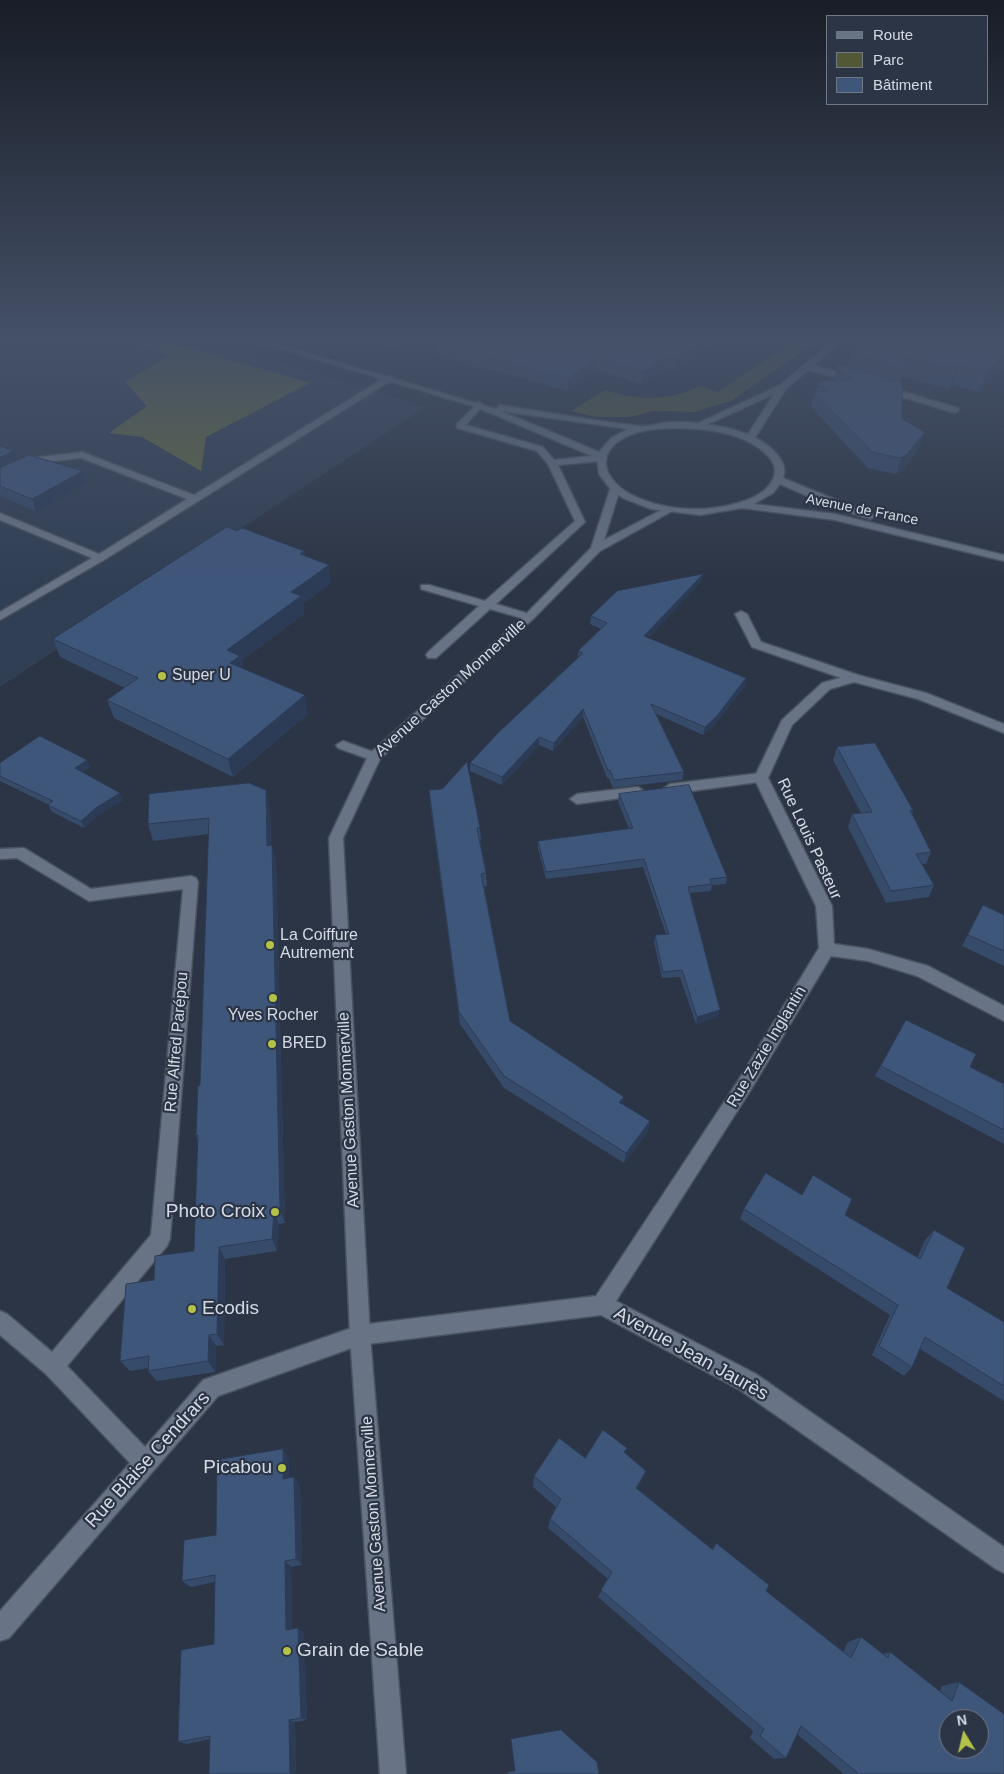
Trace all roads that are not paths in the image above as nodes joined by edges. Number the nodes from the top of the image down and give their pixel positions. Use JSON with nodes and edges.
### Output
{"nodes":[{"id":1,"x":319,"y":422,"type":"edge"},
{"id":2,"x":464,"y":422,"type":"edge"},
{"id":3,"x":518,"y":422,"type":"edge"},
{"id":4,"x":598,"y":422,"type":"edge"},
{"id":5,"x":708,"y":422,"type":"edge"},
{"id":6,"x":761,"y":422,"type":"edge"},
{"id":7,"x":699,"y":426,"type":"junction"},
{"id":8,"x":642,"y":428,"type":"junction"},
{"id":9,"x":750,"y":439,"type":"junction"},
{"id":10,"x":600,"y":457,"type":"junction"},
{"id":11,"x":552,"y":463,"type":"junction"},
{"id":12,"x":0,"y":477,"type":"edge"},
{"id":13,"x":778,"y":480,"type":"junction"},
{"id":14,"x":616,"y":489,"type":"junction"},
{"id":15,"x":195,"y":499,"type":"junction"},
{"id":16,"x":745,"y":505,"type":"junction"},
{"id":17,"x":671,"y":509,"type":"junction"},
{"id":18,"x":0,"y":516,"type":"edge"},
{"id":19,"x":596,"y":549,"type":"junction"},
{"id":20,"x":972,"y":549,"type":"junction"},
{"id":21,"x":100,"y":558,"type":"junction"},
{"id":22,"x":1004,"y":558,"type":"edge"},
{"id":23,"x":425,"y":587,"type":"dead end"},
{"id":24,"x":486,"y":606,"type":"junction"},
{"id":25,"x":741,"y":614,"type":"dead end"},
{"id":26,"x":0,"y":617,"type":"edge"},
{"id":27,"x":529,"y":617,"type":"junction"},
{"id":28,"x":432,"y":655,"type":"dead end"},
{"id":29,"x":854,"y":678,"type":"junction"},
{"id":30,"x":1004,"y":729,"type":"edge"},
{"id":31,"x":343,"y":745,"type":"dead end"},
{"id":32,"x":374,"y":757,"type":"junction"},
{"id":33,"x":761,"y":778,"type":"junction"},
{"id":34,"x":577,"y":799,"type":"dead end"},
{"id":35,"x":0,"y":854,"type":"edge"},
{"id":36,"x":827,"y":949,"type":"junction"},
{"id":37,"x":1004,"y":1014,"type":"edge"},
{"id":38,"x":602,"y":1305,"type":"junction"},
{"id":39,"x":0,"y":1321,"type":"edge"},
{"id":40,"x":360,"y":1336,"type":"junction"},
{"id":41,"x":53,"y":1367,"type":"junction"},
{"id":42,"x":144,"y":1462,"type":"junction"},
{"id":43,"x":1004,"y":1561,"type":"edge"},
{"id":44,"x":0,"y":1629,"type":"edge"},
{"id":45,"x":393,"y":1774,"type":"edge"}],
"edges":[{"from":1,"to":15,"type":"street"},
{"from":2,"to":11,"type":"street"},
{"from":3,"to":10,"type":"street"},
{"from":4,"to":8,"type":"street"},
{"from":5,"to":7,"type":"street"},
{"from":6,"to":9,"type":"street"},
{"from":7,"to":8,"type":"street"},
{"from":7,"to":9,"type":"street"},
{"from":8,"to":10,"type":"street"},
{"from":9,"to":13,"type":"street"},
{"from":10,"to":11,"type":"street"},
{"from":10,"to":14,"type":"street"},
{"from":11,"to":24,"type":"street"},
{"from":12,"to":15,"type":"street"},
{"from":13,"to":16,"type":"street"},
{"from":13,"to":20,"type":"street","name":"Avenue de France"},
{"from":14,"to":17,"type":"street"},
{"from":14,"to":19,"type":"street","name":"Avenue Gaston Monnerville"},
{"from":15,"to":21,"type":"street"},
{"from":16,"to":17,"type":"street"},
{"from":16,"to":20,"type":"street","name":"Avenue de France"},
{"from":17,"to":19,"type":"street","name":"Avenue Gaston Monnerville"},
{"from":18,"to":21,"type":"street"},
{"from":19,"to":27,"type":"street","name":"Avenue Gaston Monnerville"},
{"from":20,"to":22,"type":"street","name":"Avenue de France"},
{"from":21,"to":26,"type":"street"},
{"from":23,"to":24,"type":"street"},
{"from":24,"to":27,"type":"street"},
{"from":24,"to":28,"type":"street"},
{"from":25,"to":29,"type":"street"},
{"from":27,"to":32,"type":"street","name":"Avenue Gaston Monnerville"},
{"from":29,"to":30,"type":"street"},
{"from":29,"to":33,"type":"street","name":"Rue Louis Pasteur"},
{"from":31,"to":32,"type":"street"},
{"from":32,"to":40,"type":"street","name":"Avenue Gaston Monnerville"},
{"from":33,"to":34,"type":"street"},
{"from":33,"to":36,"type":"street","name":"Rue Louis Pasteur"},
{"from":35,"to":41,"type":"street","name":"Rue Alfred Parépou"},
{"from":36,"to":37,"type":"street"},
{"from":36,"to":38,"type":"street","name":"Rue Zazie Inglantin"},
{"from":38,"to":40,"type":"street","name":"Avenue Jean Jaurès"},
{"from":38,"to":43,"type":"street","name":"Avenue Jean Jaurès"},
{"from":39,"to":41,"type":"street"},
{"from":40,"to":42,"type":"street","name":"Rue Blaise Cendrars"},
{"from":40,"to":45,"type":"street","name":"Avenue Gaston Monnerville"},
{"from":41,"to":42,"type":"street"},
{"from":42,"to":44,"type":"street","name":"Rue Blaise Cendrars"}]}
